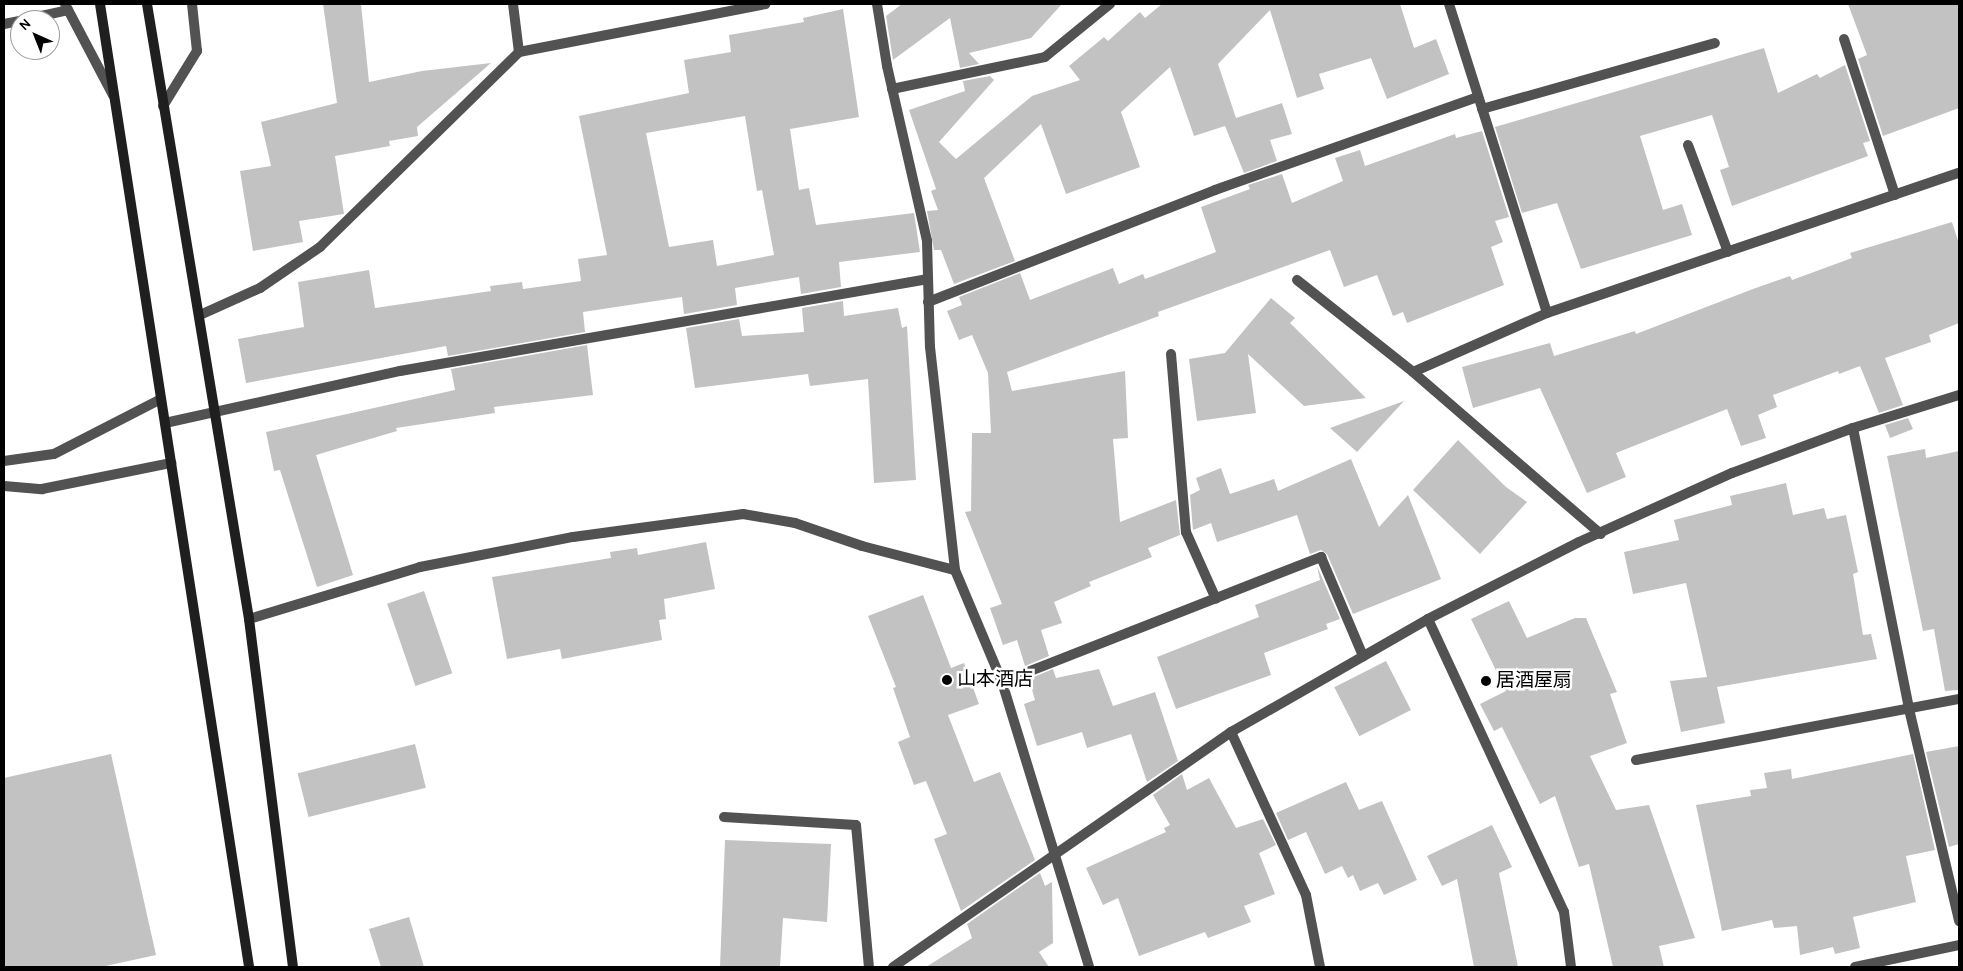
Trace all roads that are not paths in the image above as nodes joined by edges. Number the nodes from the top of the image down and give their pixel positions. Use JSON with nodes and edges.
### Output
{"nodes":[{"id":1,"x":100,"y":4,"type":"edge"},
{"id":2,"x":147,"y":4,"type":"edge"},
{"id":3,"x":192,"y":4,"type":"edge"},
{"id":4,"x":513,"y":4,"type":"edge"},
{"id":5,"x":765,"y":4,"type":"edge"},
{"id":6,"x":877,"y":4,"type":"edge"},
{"id":7,"x":1109,"y":4,"type":"edge"},
{"id":8,"x":1449,"y":4,"type":"edge"},
{"id":9,"x":67,"y":7,"type":"edge"},
{"id":10,"x":1844,"y":40,"type":"dead end"},
{"id":11,"x":1715,"y":43,"type":"dead end"},
{"id":12,"x":520,"y":52,"type":"junction"},
{"id":13,"x":892,"y":89,"type":"junction"},
{"id":14,"x":113,"y":95,"type":"junction"},
{"id":15,"x":1478,"y":97,"type":"junction"},
{"id":16,"x":163,"y":106,"type":"junction"},
{"id":17,"x":1482,"y":109,"type":"junction"},
{"id":18,"x":1688,"y":145,"type":"dead end"},
{"id":19,"x":1959,"y":173,"type":"edge"},
{"id":20,"x":1895,"y":195,"type":"junction"},
{"id":21,"x":1728,"y":252,"type":"junction"},
{"id":22,"x":928,"y":279,"type":"junction"},
{"id":23,"x":1297,"y":280,"type":"dead end"},
{"id":24,"x":928,"y":302,"type":"junction"},
{"id":25,"x":1548,"y":313,"type":"junction"},
{"id":26,"x":200,"y":315,"type":"junction"},
{"id":27,"x":1171,"y":354,"type":"dead end"},
{"id":28,"x":1413,"y":372,"type":"junction"},
{"id":29,"x":1959,"y":395,"type":"edge"},
{"id":30,"x":161,"y":398,"type":"junction"},
{"id":31,"x":215,"y":412,"type":"junction"},
{"id":32,"x":165,"y":423,"type":"junction"},
{"id":33,"x":1853,"y":428,"type":"junction"},
{"id":34,"x":4,"y":461,"type":"edge"},
{"id":35,"x":171,"y":463,"type":"junction"},
{"id":36,"x":4,"y":486,"type":"edge"},
{"id":37,"x":1601,"y":534,"type":"junction"},
{"id":38,"x":955,"y":570,"type":"junction"},
{"id":39,"x":1216,"y":599,"type":"junction"},
{"id":40,"x":249,"y":619,"type":"junction"},
{"id":41,"x":1428,"y":619,"type":"junction"},
{"id":42,"x":1363,"y":656,"type":"junction"},
{"id":43,"x":1002,"y":682,"type":"junction"},
{"id":44,"x":1959,"y":700,"type":"edge"},
{"id":45,"x":1909,"y":709,"type":"junction"},
{"id":46,"x":1231,"y":732,"type":"junction"},
{"id":47,"x":1636,"y":760,"type":"dead end"},
{"id":48,"x":724,"y":817,"type":"dead end"},
{"id":49,"x":1056,"y":855,"type":"junction"},
{"id":50,"x":1959,"y":922,"type":"edge"},
{"id":51,"x":1959,"y":945,"type":"edge"},
{"id":52,"x":249,"y":967,"type":"edge"},
{"id":53,"x":293,"y":967,"type":"edge"},
{"id":54,"x":868,"y":967,"type":"edge"},
{"id":55,"x":893,"y":967,"type":"edge"},
{"id":56,"x":1089,"y":967,"type":"edge"},
{"id":57,"x":1320,"y":967,"type":"edge"},
{"id":58,"x":1571,"y":967,"type":"edge"},
{"id":59,"x":1855,"y":967,"type":"edge"}],
"edges":[{"from":1,"to":14,"type":"street"},
{"from":2,"to":16,"type":"street"},
{"from":3,"to":16,"type":"street"},
{"from":4,"to":12,"type":"street"},
{"from":5,"to":12,"type":"street"},
{"from":6,"to":13,"type":"street"},
{"from":7,"to":13,"type":"street"},
{"from":8,"to":15,"type":"street"},
{"from":9,"to":14,"type":"street"},
{"from":10,"to":20,"type":"street"},
{"from":11,"to":17,"type":"street"},
{"from":12,"to":26,"type":"street"},
{"from":13,"to":22,"type":"street"},
{"from":14,"to":30,"type":"street"},
{"from":15,"to":17,"type":"street"},
{"from":15,"to":24,"type":"street"},
{"from":16,"to":26,"type":"street"},
{"from":17,"to":25,"type":"street"},
{"from":18,"to":21,"type":"street"},
{"from":19,"to":20,"type":"street"},
{"from":20,"to":21,"type":"street"},
{"from":21,"to":25,"type":"street"},
{"from":22,"to":24,"type":"street"},
{"from":22,"to":31,"type":"street"},
{"from":23,"to":28,"type":"street"},
{"from":24,"to":38,"type":"street"},
{"from":25,"to":28,"type":"street"},
{"from":26,"to":31,"type":"street"},
{"from":27,"to":39,"type":"street"},
{"from":28,"to":37,"type":"street"},
{"from":29,"to":33,"type":"street"},
{"from":30,"to":32,"type":"street"},
{"from":30,"to":34,"type":"street"},
{"from":31,"to":32,"type":"street"},
{"from":31,"to":40,"type":"street"},
{"from":32,"to":35,"type":"street"},
{"from":33,"to":37,"type":"street"},
{"from":33,"to":45,"type":"street"},
{"from":35,"to":36,"type":"street"},
{"from":35,"to":52,"type":"street"},
{"from":37,"to":41,"type":"street"},
{"from":38,"to":40,"type":"street"},
{"from":38,"to":43,"type":"street"},
{"from":39,"to":42,"type":"street"},
{"from":39,"to":43,"type":"street"},
{"from":40,"to":53,"type":"street"},
{"from":41,"to":42,"type":"street"},
{"from":41,"to":58,"type":"street"},
{"from":42,"to":46,"type":"street"},
{"from":43,"to":49,"type":"street"},
{"from":44,"to":45,"type":"street"},
{"from":45,"to":47,"type":"street"},
{"from":45,"to":50,"type":"street"},
{"from":46,"to":49,"type":"street"},
{"from":46,"to":57,"type":"street"},
{"from":48,"to":54,"type":"street"},
{"from":49,"to":55,"type":"street"},
{"from":49,"to":56,"type":"street"},
{"from":51,"to":59,"type":"street"}]}
